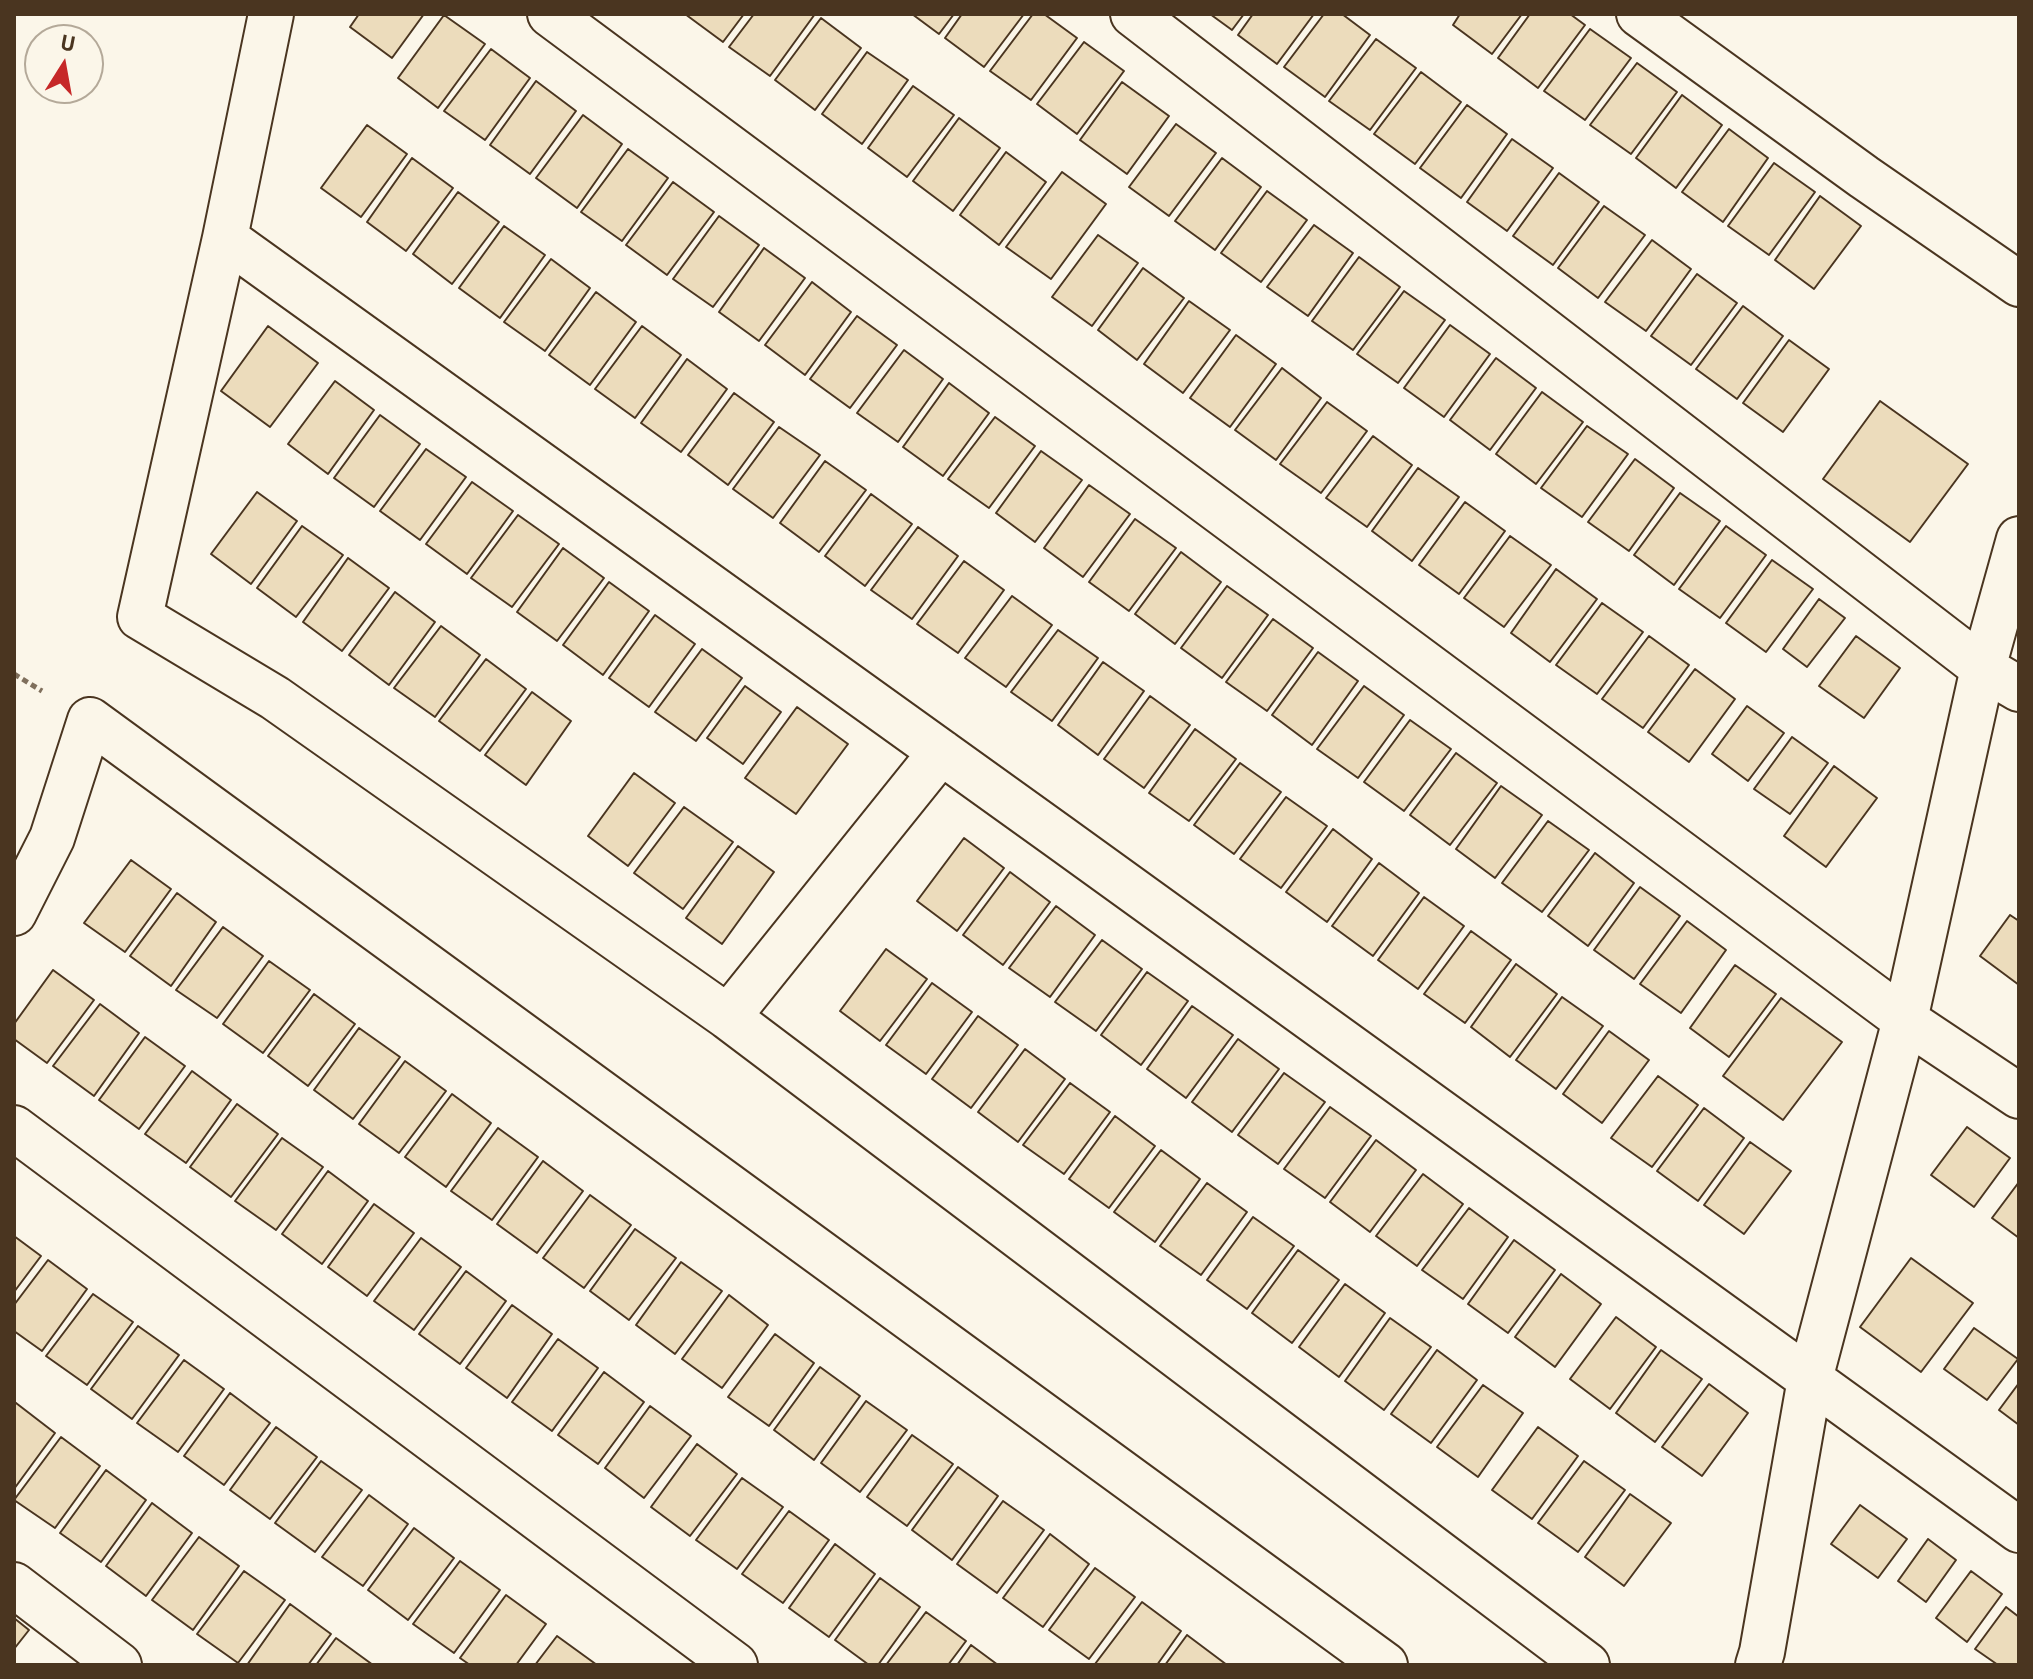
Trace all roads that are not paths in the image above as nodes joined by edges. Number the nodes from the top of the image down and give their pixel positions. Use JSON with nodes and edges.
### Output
{"nodes":[{"id":1,"x":271,"y":14,"type":"edge"},
{"id":2,"x":550,"y":14,"type":"edge"},
{"id":3,"x":1133,"y":14,"type":"edge"},
{"id":4,"x":1639,"y":14,"type":"edge"},
{"id":5,"x":225,"y":238,"type":"junction"},
{"id":6,"x":2019,"y":284,"type":"edge"},
{"id":7,"x":2019,"y":539,"type":"edge"},
{"id":8,"x":2001,"y":679,"type":"edge"},
{"id":9,"x":941,"y":752,"type":"junction"},
{"id":10,"x":14,"y":913,"type":"edge"},
{"id":11,"x":728,"y":1017,"type":"junction"},
{"id":12,"x":1905,"y":1020,"type":"junction"},
{"id":13,"x":2019,"y":1096,"type":"edge"},
{"id":14,"x":14,"y":1128,"type":"edge"},
{"id":15,"x":1810,"y":1379,"type":"junction"},
{"id":16,"x":2019,"y":1530,"type":"edge"},
{"id":17,"x":14,"y":1585,"type":"edge"},
{"id":18,"x":119,"y":1665,"type":"edge"},
{"id":19,"x":735,"y":1665,"type":"edge"},
{"id":20,"x":1385,"y":1665,"type":"edge"},
{"id":21,"x":1587,"y":1665,"type":"edge"},
{"id":22,"x":1758,"y":1665,"type":"edge"}],
"edges":[{"from":1,"to":5,"type":"street"},
{"from":2,"to":12,"type":"street"},
{"from":3,"to":8,"type":"street"},
{"from":4,"to":6,"type":"street"},
{"from":5,"to":9,"type":"street"},
{"from":5,"to":11,"type":"street"},
{"from":7,"to":8,"type":"street"},
{"from":8,"to":12,"type":"street"},
{"from":9,"to":11,"type":"street"},
{"from":9,"to":15,"type":"street"},
{"from":10,"to":20,"type":"street"},
{"from":11,"to":21,"type":"street"},
{"from":12,"to":13,"type":"street"},
{"from":12,"to":15,"type":"street"},
{"from":14,"to":19,"type":"street"},
{"from":15,"to":16,"type":"street"},
{"from":15,"to":22,"type":"street"},
{"from":17,"to":18,"type":"street"}]}
